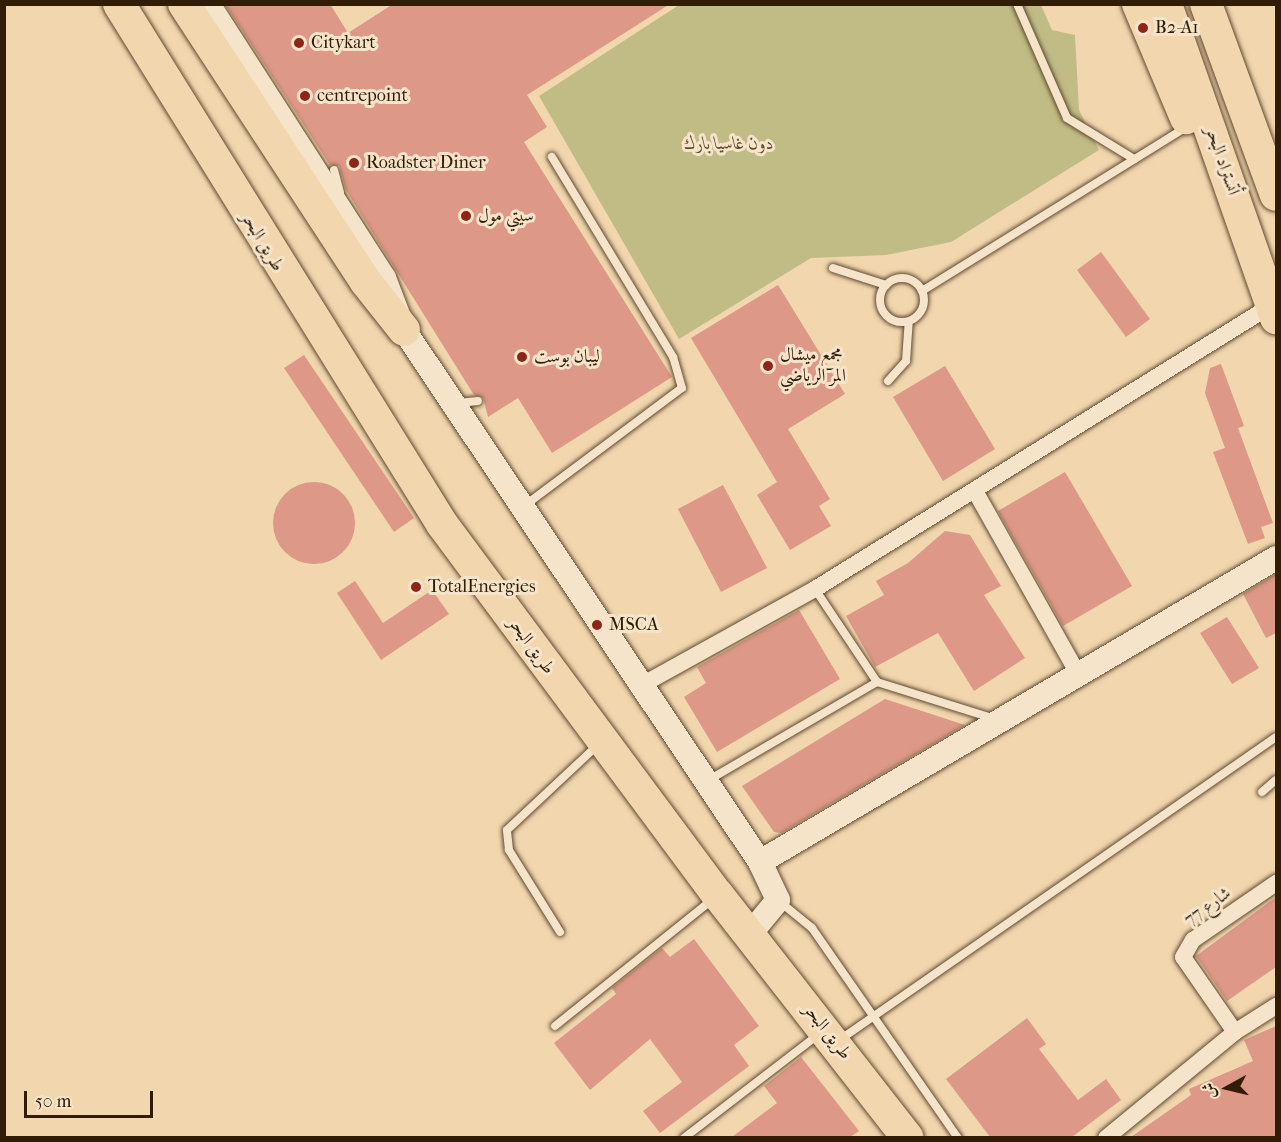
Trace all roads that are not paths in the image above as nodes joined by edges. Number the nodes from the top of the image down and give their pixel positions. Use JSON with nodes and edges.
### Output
{"nodes":[{"id":1,"x":119,"y":4,"type":"edge"},
{"id":2,"x":184,"y":4,"type":"edge"},
{"id":3,"x":208,"y":4,"type":"edge"},
{"id":4,"x":1017,"y":4,"type":"edge"},
{"id":5,"x":1138,"y":4,"type":"edge"},
{"id":6,"x":1166,"y":4,"type":"edge"},
{"id":7,"x":1206,"y":4,"type":"edge"},
{"id":8,"x":1189,"y":126,"type":"junction"},
{"id":9,"x":552,"y":157,"type":"dead end"},
{"id":10,"x":1134,"y":159,"type":"junction"},
{"id":11,"x":1270,"y":160,"type":"edge"},
{"id":12,"x":1224,"y":165,"type":"junction"},
{"id":13,"x":334,"y":170,"type":"dead end"},
{"id":14,"x":1276,"y":195,"type":"edge"},
{"id":15,"x":348,"y":221,"type":"junction"},
{"id":16,"x":833,"y":268,"type":"dead end"},
{"id":17,"x":886,"y":285,"type":"junction"},
{"id":18,"x":922,"y":291,"type":"junction"},
{"id":19,"x":1274,"y":312,"type":"edge"},
{"id":20,"x":909,"y":322,"type":"junction"},
{"id":21,"x":404,"y":330,"type":"junction"},
{"id":22,"x":888,"y":381,"type":"dead end"},
{"id":23,"x":478,"y":401,"type":"dead end"},
{"id":24,"x":453,"y":403,"type":"junction"},
{"id":25,"x":975,"y":491,"type":"junction"},
{"id":26,"x":521,"y":508,"type":"junction"},
{"id":27,"x":1276,"y":558,"type":"edge"},
{"id":28,"x":815,"y":589,"type":"junction"},
{"id":29,"x":1077,"y":672,"type":"junction"},
{"id":30,"x":877,"y":682,"type":"junction"},
{"id":31,"x":638,"y":687,"type":"junction"},
{"id":32,"x":996,"y":719,"type":"junction"},
{"id":33,"x":1276,"y":737,"type":"edge"},
{"id":34,"x":601,"y":741,"type":"junction"},
{"id":35,"x":1276,"y":780,"type":"edge"},
{"id":36,"x":704,"y":782,"type":"junction"},
{"id":37,"x":1262,"y":792,"type":"dead end"},
{"id":38,"x":760,"y":862,"type":"junction"},
{"id":39,"x":1276,"y":883,"type":"edge"},
{"id":40,"x":718,"y":895,"type":"junction"},
{"id":41,"x":778,"y":900,"type":"junction"},
{"id":42,"x":560,"y":932,"type":"dead end"},
{"id":43,"x":750,"y":934,"type":"junction"},
{"id":44,"x":1276,"y":1006,"type":"edge"},
{"id":45,"x":874,"y":1014,"type":"junction"},
{"id":46,"x":555,"y":1026,"type":"dead end"},
{"id":47,"x":1235,"y":1032,"type":"junction"},
{"id":48,"x":831,"y":1036,"type":"junction"},
{"id":49,"x":684,"y":1137,"type":"edge"},
{"id":50,"x":908,"y":1137,"type":"edge"},
{"id":51,"x":958,"y":1137,"type":"edge"},
{"id":52,"x":1106,"y":1137,"type":"edge"}],
"edges":[{"from":1,"to":34,"type":"highway","name":"طريق البحر"},
{"from":2,"to":21,"type":"highway"},
{"from":3,"to":15,"type":"street"},
{"from":4,"to":10,"type":"lane"},
{"from":5,"to":8,"type":"highway"},
{"from":6,"to":12,"type":"highway","name":"أتستراد البحر"},
{"from":7,"to":11,"type":"highway"},
{"from":8,"to":10,"type":"lane"},
{"from":8,"to":12,"type":"highway"},
{"from":9,"to":26,"type":"lane"},
{"from":10,"to":18,"type":"lane"},
{"from":11,"to":14,"type":"highway"},
{"from":12,"to":19,"type":"highway","name":"أتستراد البحر"},
{"from":13,"to":15,"type":"lane"},
{"from":15,"to":21,"type":"street"},
{"from":16,"to":17,"type":"lane"},
{"from":17,"to":18,"type":"lane"},
{"from":17,"to":20,"type":"lane"},
{"from":18,"to":20,"type":"lane"},
{"from":19,"to":25,"type":"street"},
{"from":20,"to":22,"type":"lane"},
{"from":21,"to":24,"type":"street"},
{"from":23,"to":24,"type":"lane"},
{"from":24,"to":26,"type":"street"},
{"from":25,"to":28,"type":"street"},
{"from":25,"to":29,"type":"street"},
{"from":26,"to":31,"type":"street"},
{"from":27,"to":29,"type":"street"},
{"from":28,"to":30,"type":"lane"},
{"from":28,"to":31,"type":"street"},
{"from":29,"to":32,"type":"street"},
{"from":30,"to":32,"type":"lane"},
{"from":30,"to":36,"type":"lane"},
{"from":31,"to":36,"type":"street"},
{"from":32,"to":38,"type":"street"},
{"from":33,"to":45,"type":"lane"},
{"from":34,"to":40,"type":"highway","name":"طريق البحر"},
{"from":34,"to":42,"type":"lane"},
{"from":35,"to":37,"type":"lane"},
{"from":36,"to":38,"type":"street"},
{"from":38,"to":41,"type":"street"},
{"from":39,"to":47,"type":"street","name":"شارع 77"},
{"from":40,"to":43,"type":"highway","name":"طريق البحر"},
{"from":40,"to":46,"type":"lane"},
{"from":41,"to":43,"type":"street"},
{"from":41,"to":45,"type":"lane"},
{"from":43,"to":48,"type":"highway","name":"طريق البحر"},
{"from":44,"to":47,"type":"street"},
{"from":45,"to":48,"type":"lane"},
{"from":45,"to":51,"type":"lane"},
{"from":47,"to":52,"type":"street"},
{"from":48,"to":49,"type":"lane"},
{"from":48,"to":50,"type":"highway","name":"طريق البحر"}]}
